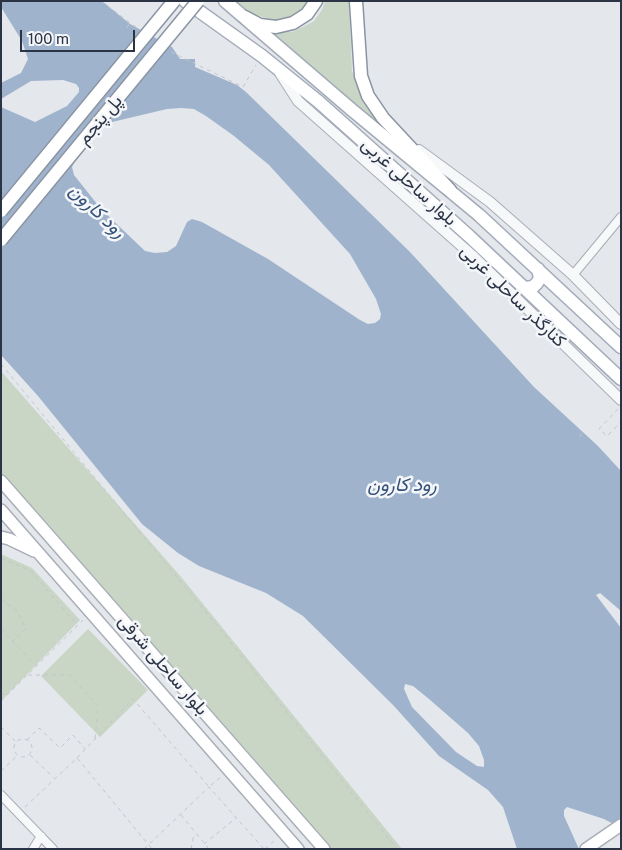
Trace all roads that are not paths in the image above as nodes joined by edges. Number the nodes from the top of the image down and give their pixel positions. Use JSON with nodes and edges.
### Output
{"nodes":[{"id":1,"x":174,"y":1,"type":"edge"},
{"id":2,"x":185,"y":1,"type":"edge"},
{"id":3,"x":198,"y":1,"type":"edge"},
{"id":4,"x":226,"y":1,"type":"edge"},
{"id":5,"x":316,"y":1,"type":"edge"},
{"id":6,"x":356,"y":1,"type":"edge"},
{"id":7,"x":245,"y":17,"type":"junction"},
{"id":8,"x":277,"y":68,"type":"junction"},
{"id":9,"x":394,"y":129,"type":"junction"},
{"id":10,"x":450,"y":190,"type":"junction"},
{"id":11,"x":1,"y":211,"type":"edge"},
{"id":12,"x":621,"y":217,"type":"edge"},
{"id":13,"x":1,"y":240,"type":"edge"},
{"id":14,"x":538,"y":269,"type":"junction"},
{"id":15,"x":573,"y":274,"type":"junction"},
{"id":16,"x":524,"y":288,"type":"junction"},
{"id":17,"x":585,"y":313,"type":"junction"},
{"id":18,"x":621,"y":324,"type":"edge"},
{"id":19,"x":568,"y":330,"type":"junction"},
{"id":20,"x":621,"y":347,"type":"edge"},
{"id":21,"x":621,"y":379,"type":"edge"},
{"id":22,"x":621,"y":400,"type":"edge"},
{"id":23,"x":1,"y":481,"type":"edge"},
{"id":24,"x":1,"y":510,"type":"edge"},
{"id":25,"x":1,"y":537,"type":"edge"},
{"id":26,"x":39,"y":553,"type":"junction"},
{"id":27,"x":1,"y":795,"type":"edge"},
{"id":28,"x":280,"y":798,"type":"junction"},
{"id":29,"x":264,"y":810,"type":"junction"},
{"id":30,"x":621,"y":825,"type":"edge"},
{"id":31,"x":621,"y":834,"type":"edge"},
{"id":32,"x":41,"y":836,"type":"junction"},
{"id":33,"x":33,"y":849,"type":"edge"},
{"id":34,"x":53,"y":849,"type":"edge"},
{"id":35,"x":298,"y":849,"type":"edge"},
{"id":36,"x":324,"y":849,"type":"edge"},
{"id":37,"x":586,"y":849,"type":"edge"},
{"id":38,"x":598,"y":849,"type":"edge"}],
"edges":[{"from":1,"to":11,"type":"main road","name":"پل پنجم","bridge":true},
{"from":2,"to":8,"type":"main road","name":"بلوار ساحلی غربی"},
{"from":3,"to":13,"type":"main road","name":"پل پنجم","bridge":true},
{"from":4,"to":7,"type":"main road","name":"بلوار ساحلی غربی"},
{"from":5,"to":7,"type":"main road"},
{"from":6,"to":9,"type":"main road"},
{"from":7,"to":10,"type":"main road","name":"بلوار ساحلی غربی"},
{"from":8,"to":16,"type":"main road","name":"بلوار ساحلی غربی"},
{"from":8,"to":22,"type":"street","name":"کنارگذر ساحلی غربی"},
{"from":9,"to":10,"type":"main road"},
{"from":9,"to":15,"type":"street"},
{"from":10,"to":14,"type":"main road","name":"بلوار ساحلی غربی"},
{"from":12,"to":15,"type":"street"},
{"from":14,"to":16,"type":"main road"},
{"from":14,"to":17,"type":"main road","name":"بلوار ساحلی غربی"},
{"from":15,"to":18,"type":"street"},
{"from":16,"to":19,"type":"main road","name":"بلوار ساحلی غربی"},
{"from":17,"to":19,"type":"main road"},
{"from":17,"to":20,"type":"main road","name":"بلوار ساحلی غربی"},
{"from":19,"to":21,"type":"main road","name":"بلوار ساحلی غربی"},
{"from":23,"to":28,"type":"main road","name":"بلوار ساحلی شرقی"},
{"from":24,"to":26,"type":"main road","name":"بلوار ساحلی شرقی"},
{"from":25,"to":26,"type":"main road"},
{"from":26,"to":29,"type":"main road","name":"بلوار ساحلی شرقی"},
{"from":27,"to":32,"type":"street"},
{"from":28,"to":29,"type":"main road"},
{"from":28,"to":36,"type":"main road","name":"بلوار ساحلی شرقی"},
{"from":29,"to":35,"type":"main road","name":"بلوار ساحلی شرقی"},
{"from":30,"to":37,"type":"main road"},
{"from":31,"to":38,"type":"main road"},
{"from":32,"to":33,"type":"street"},
{"from":32,"to":34,"type":"street"}]}
